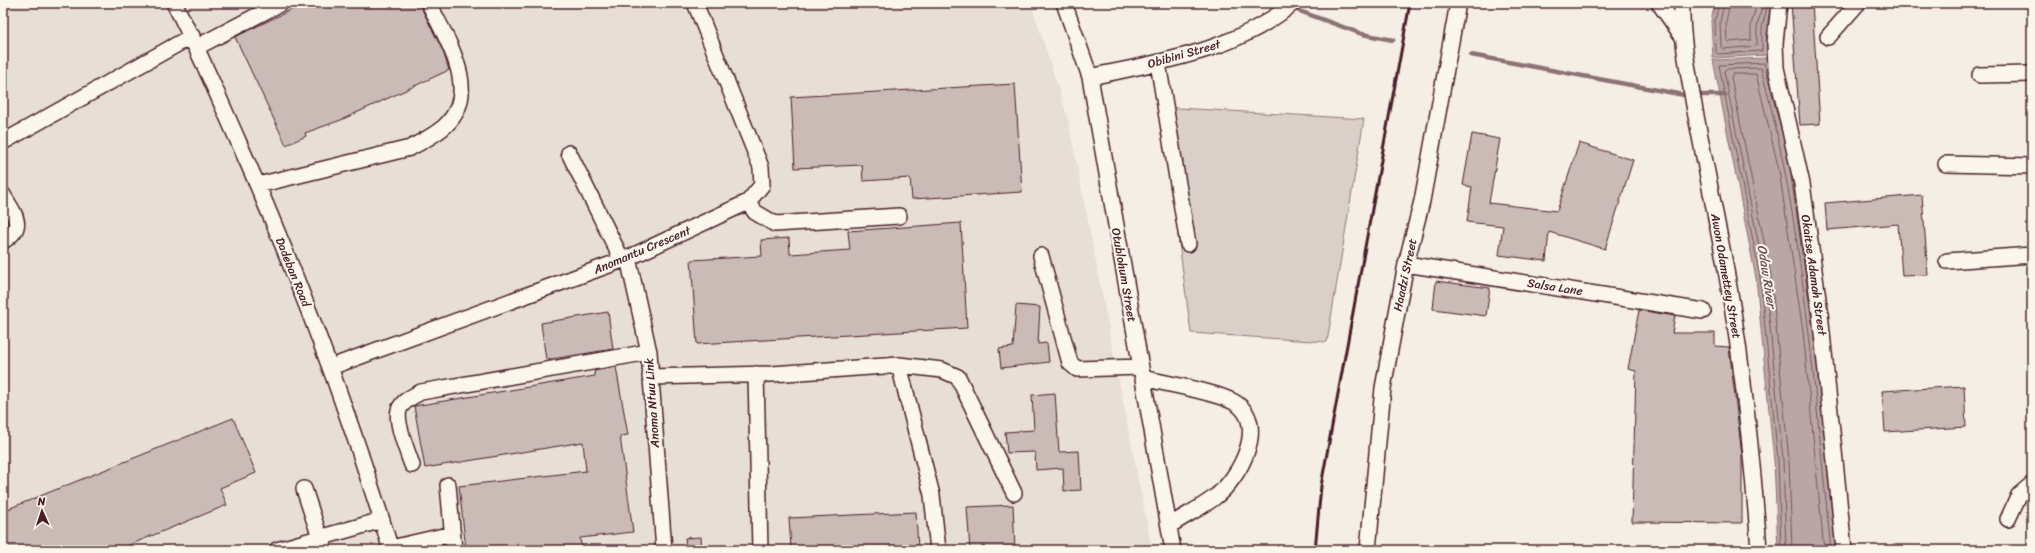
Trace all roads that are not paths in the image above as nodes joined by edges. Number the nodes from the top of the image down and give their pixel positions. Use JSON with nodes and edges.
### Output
{"nodes":[{"id":1,"x":174,"y":3,"type":"edge"},
{"id":2,"x":281,"y":3,"type":"edge"},
{"id":3,"x":429,"y":3,"type":"edge"},
{"id":4,"x":1064,"y":3,"type":"edge"},
{"id":5,"x":1294,"y":3,"type":"edge"},
{"id":6,"x":1458,"y":3,"type":"edge"},
{"id":7,"x":1659,"y":3,"type":"edge"},
{"id":8,"x":1682,"y":3,"type":"edge"},
{"id":9,"x":1779,"y":3,"type":"edge"},
{"id":10,"x":1858,"y":3,"type":"edge"},
{"id":11,"x":699,"y":5,"type":"edge"},
{"id":12,"x":1683,"y":37,"type":"junction"},
{"id":13,"x":1828,"y":37,"type":"dead end"},
{"id":14,"x":194,"y":42,"type":"junction"},
{"id":15,"x":1158,"y":63,"type":"junction"},
{"id":16,"x":2032,"y":74,"type":"edge"},
{"id":17,"x":1980,"y":75,"type":"dead end"},
{"id":18,"x":1090,"y":77,"type":"junction"},
{"id":19,"x":3,"y":142,"type":"edge"},
{"id":20,"x":569,"y":153,"type":"dead end"},
{"id":21,"x":1946,"y":164,"type":"dead end"},
{"id":22,"x":2032,"y":166,"type":"edge"},
{"id":23,"x":258,"y":185,"type":"junction"},
{"id":24,"x":3,"y":195,"type":"edge"},
{"id":25,"x":748,"y":202,"type":"junction"},
{"id":26,"x":899,"y":216,"type":"dead end"},
{"id":27,"x":3,"y":241,"type":"edge"},
{"id":28,"x":1188,"y":244,"type":"dead end"},
{"id":29,"x":2032,"y":255,"type":"edge"},
{"id":30,"x":1041,"y":256,"type":"dead end"},
{"id":31,"x":625,"y":259,"type":"junction"},
{"id":32,"x":1948,"y":261,"type":"dead end"},
{"id":33,"x":1406,"y":264,"type":"junction"},
{"id":34,"x":1703,"y":311,"type":"dead end"},
{"id":35,"x":649,"y":352,"type":"junction"},
{"id":36,"x":898,"y":365,"type":"junction"},
{"id":37,"x":331,"y":367,"type":"junction"},
{"id":38,"x":1142,"y":373,"type":"junction"},
{"id":39,"x":756,"y":374,"type":"junction"},
{"id":40,"x":650,"y":377,"type":"junction"},
{"id":41,"x":412,"y":465,"type":"dead end"},
{"id":42,"x":2032,"y":484,"type":"edge"},
{"id":43,"x":448,"y":485,"type":"dead end"},
{"id":44,"x":304,"y":489,"type":"dead end"},
{"id":45,"x":1014,"y":493,"type":"dead end"},
{"id":46,"x":2008,"y":518,"type":"dead end"},
{"id":47,"x":382,"y":520,"type":"junction"},
{"id":48,"x":1169,"y":526,"type":"junction"},
{"id":49,"x":452,"y":534,"type":"junction"},
{"id":50,"x":322,"y":543,"type":"edge"},
{"id":51,"x":391,"y":549,"type":"edge"},
{"id":52,"x":277,"y":550,"type":"edge"},
{"id":53,"x":454,"y":550,"type":"edge"},
{"id":54,"x":664,"y":550,"type":"edge"},
{"id":55,"x":760,"y":550,"type":"edge"},
{"id":56,"x":938,"y":550,"type":"edge"},
{"id":57,"x":1173,"y":550,"type":"edge"},
{"id":58,"x":1368,"y":550,"type":"edge"},
{"id":59,"x":1759,"y":550,"type":"edge"},
{"id":60,"x":1844,"y":550,"type":"edge"}],
"edges":[{"from":1,"to":14,"type":"street","name":"Dadeban Road"},
{"from":2,"to":14,"type":"street"},
{"from":3,"to":23,"type":"street"},
{"from":4,"to":18,"type":"street","name":"Otublohum Street"},
{"from":5,"to":15,"type":"street","name":"Obibini Street"},
{"from":6,"to":33,"type":"street","name":"Haadzi Street"},
{"from":7,"to":12,"type":"street"},
{"from":8,"to":12,"type":"street","name":"Awon Odamettey Street"},
{"from":9,"to":60,"type":"street","name":"Okaitse Adamah Street"},
{"from":10,"to":13,"type":"street"},
{"from":11,"to":25,"type":"street","name":"Anomantu Crescent"},
{"from":12,"to":59,"type":"street","name":"Awon Odamettey Street"},
{"from":14,"to":19,"type":"street"},
{"from":14,"to":23,"type":"street","name":"Dadeban Road"},
{"from":15,"to":18,"type":"street","name":"Obibini Street"},
{"from":15,"to":28,"type":"street"},
{"from":16,"to":17,"type":"street"},
{"from":18,"to":38,"type":"street","name":"Otublohum Street"},
{"from":20,"to":31,"type":"street","name":"Anoma Ntuu Link"},
{"from":21,"to":22,"type":"street"},
{"from":23,"to":37,"type":"street","name":"Dadeban Road"},
{"from":24,"to":27,"type":"street"},
{"from":25,"to":26,"type":"street"},
{"from":25,"to":31,"type":"street","name":"Anomantu Crescent"},
{"from":29,"to":32,"type":"street"},
{"from":30,"to":38,"type":"street"},
{"from":31,"to":35,"type":"street","name":"Anoma Ntuu Link"},
{"from":31,"to":37,"type":"street","name":"Anomantu Crescent"},
{"from":33,"to":34,"type":"street","name":"Salsa Lane"},
{"from":33,"to":58,"type":"street","name":"Haadzi Street"},
{"from":35,"to":40,"type":"street","name":"Anoma Ntuu Link"},
{"from":35,"to":41,"type":"street"},
{"from":36,"to":39,"type":"street"},
{"from":36,"to":45,"type":"street"},
{"from":36,"to":56,"type":"street"},
{"from":37,"to":47,"type":"street","name":"Dadeban Road"},
{"from":38,"to":48,"type":"street","name":"Otublohum Street"},
{"from":38,"to":48,"type":"street"},
{"from":39,"to":40,"type":"street"},
{"from":39,"to":55,"type":"street"},
{"from":40,"to":54,"type":"street","name":"Anoma Ntuu Link"},
{"from":42,"to":46,"type":"street"},
{"from":43,"to":49,"type":"street"},
{"from":44,"to":50,"type":"street"},
{"from":47,"to":50,"type":"street"},
{"from":47,"to":51,"type":"street","name":"Dadeban Road"},
{"from":48,"to":57,"type":"street","name":"Otublohum Street"},
{"from":49,"to":51,"type":"street"},
{"from":49,"to":53,"type":"street"},
{"from":50,"to":52,"type":"street"}]}
